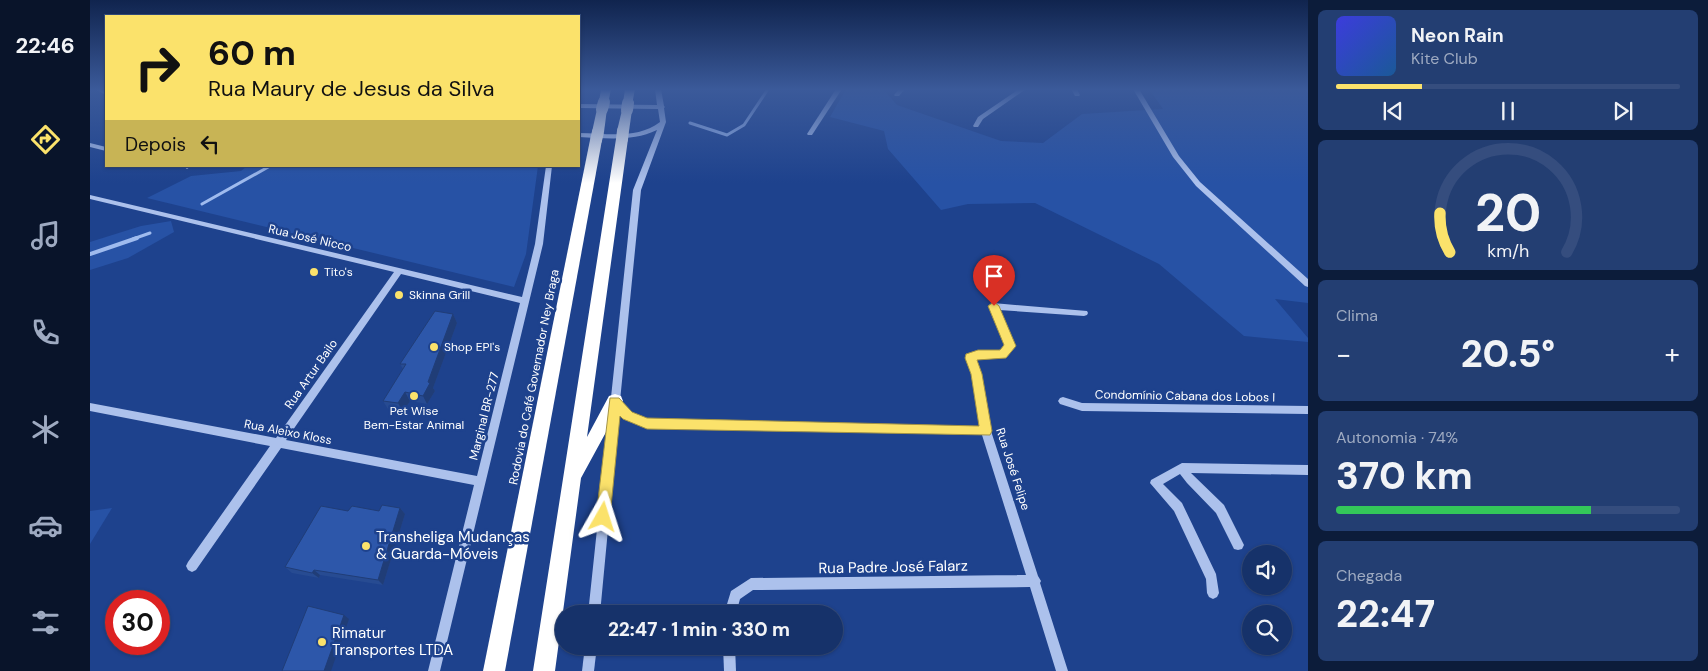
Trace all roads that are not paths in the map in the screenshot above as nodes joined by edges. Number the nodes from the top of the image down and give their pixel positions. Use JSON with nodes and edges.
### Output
{"nodes":[{"id":1,"x":600,"y":120,"type":"edge"},
{"id":2,"x":625,"y":120,"type":"edge"},
{"id":3,"x":819,"y":120,"type":"edge"},
{"id":4,"x":979,"y":120,"type":"edge"},
{"id":5,"x":1154,"y":120,"type":"edge"},
{"id":6,"x":663,"y":122,"type":"joint"},
{"id":7,"x":976,"y":126,"type":"dead end"},
{"id":8,"x":810,"y":134,"type":"dead end"},
{"id":9,"x":580,"y":135,"type":"edge"},
{"id":10,"x":105,"y":141,"type":"edge"},
{"id":11,"x":93,"y":147,"type":"edge"},
{"id":12,"x":549,"y":167,"type":"edge"},
{"id":13,"x":90,"y":197,"type":"edge"},
{"id":14,"x":398,"y":271,"type":"junction"},
{"id":15,"x":1308,"y":284,"type":"edge"},
{"id":16,"x":525,"y":301,"type":"junction"},
{"id":17,"x":1084,"y":313,"type":"dead end"},
{"id":18,"x":1063,"y":401,"type":"dead end"},
{"id":19,"x":615,"y":402,"type":"junction"},
{"id":20,"x":90,"y":407,"type":"edge"},
{"id":21,"x":1308,"y":410,"type":"edge"},
{"id":22,"x":986,"y":431,"type":"junction"},
{"id":23,"x":278,"y":443,"type":"junction"},
{"id":24,"x":1182,"y":468,"type":"junction"},
{"id":25,"x":1308,"y":470,"type":"edge"},
{"id":26,"x":481,"y":482,"type":"junction"},
{"id":27,"x":572,"y":482,"type":"junction"},
{"id":28,"x":1154,"y":483,"type":"joint"},
{"id":29,"x":1238,"y":545,"type":"dead end"},
{"id":30,"x":192,"y":566,"type":"dead end"},
{"id":31,"x":1035,"y":580,"type":"junction"},
{"id":32,"x":1213,"y":594,"type":"dead end"},
{"id":33,"x":595,"y":605,"type":"edge"},
{"id":34,"x":732,"y":605,"type":"edge"},
{"id":35,"x":590,"y":655,"type":"edge"},
{"id":36,"x":729,"y":655,"type":"edge"},
{"id":37,"x":434,"y":671,"type":"edge"},
{"id":38,"x":494,"y":671,"type":"edge"},
{"id":39,"x":544,"y":671,"type":"edge"},
{"id":40,"x":588,"y":671,"type":"edge"},
{"id":41,"x":730,"y":671,"type":"edge"},
{"id":42,"x":1062,"y":671,"type":"edge"}],
"edges":[{"from":1,"to":38,"type":"highway","name":"Rodovia do Café Governador Ney Braga"},
{"from":2,"to":27,"type":"highway"},
{"from":3,"to":8,"type":"street"},
{"from":4,"to":7,"type":"street"},
{"from":5,"to":15,"type":"street"},
{"from":6,"to":9,"type":"street"},
{"from":6,"to":19,"type":"street"},
{"from":10,"to":11,"type":"street"},
{"from":12,"to":16,"type":"street","name":"Marginal BR-277"},
{"from":13,"to":14,"type":"street","name":"Rua José Nicco"},
{"from":14,"to":16,"type":"street","name":"Rua José Nicco"},
{"from":14,"to":23,"type":"street","name":"Rua Artur Bailo"},
{"from":16,"to":26,"type":"street","name":"Marginal BR-277"},
{"from":17,"to":22,"type":"street","name":"Rua José Felipe"},
{"from":18,"to":21,"type":"street","name":"Condomínio Cabana dos Lobos I"},
{"from":19,"to":22,"type":"street"},
{"from":19,"to":27,"type":"highway"},
{"from":19,"to":33,"type":"street"},
{"from":20,"to":23,"type":"street","name":"Rua Aleixo Kloss"},
{"from":22,"to":31,"type":"street","name":"Rua José Felipe"},
{"from":23,"to":26,"type":"street","name":"Rua Aleixo Kloss"},
{"from":23,"to":30,"type":"street","name":"Rua Artur Bailo"},
{"from":24,"to":25,"type":"street"},
{"from":24,"to":28,"type":"street"},
{"from":24,"to":29,"type":"street"},
{"from":26,"to":37,"type":"street","name":"Marginal BR-277"},
{"from":27,"to":39,"type":"highway"},
{"from":28,"to":32,"type":"street"},
{"from":31,"to":34,"type":"street","name":"Rua Padre José Falarz"},
{"from":31,"to":42,"type":"street","name":"Rua José Felipe"},
{"from":35,"to":40,"type":"street"},
{"from":36,"to":41,"type":"street"}]}
